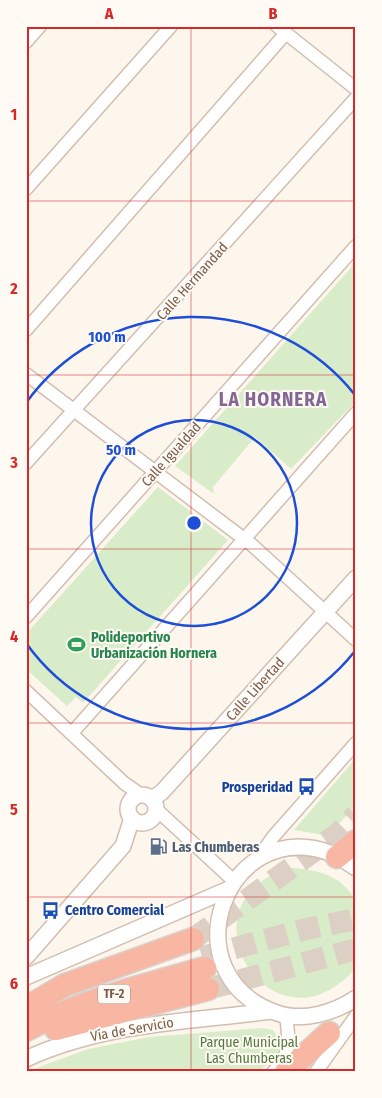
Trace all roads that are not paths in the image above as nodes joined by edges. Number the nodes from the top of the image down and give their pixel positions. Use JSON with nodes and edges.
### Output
{"nodes":[{"id":1,"x":40,"y":26,"type":"edge"},
{"id":2,"x":171,"y":26,"type":"edge"},
{"id":3,"x":281,"y":30,"type":"edge"},
{"id":4,"x":26,"y":42,"type":"edge"},
{"id":5,"x":356,"y":89,"type":"edge"},
{"id":6,"x":356,"y":98,"type":"edge"},
{"id":7,"x":26,"y":190,"type":"edge"},
{"id":8,"x":356,"y":246,"type":"edge"},
{"id":9,"x":26,"y":330,"type":"edge"},
{"id":10,"x":26,"y":374,"type":"edge"},
{"id":11,"x":74,"y":410,"type":"junction"},
{"id":12,"x":356,"y":413,"type":"edge"},
{"id":13,"x":26,"y":463,"type":"edge"},
{"id":14,"x":155,"y":472,"type":"junction"},
{"id":15,"x":243,"y":539,"type":"junction"},
{"id":16,"x":356,"y":578,"type":"edge"},
{"id":17,"x":326,"y":612,"type":"junction"},
{"id":18,"x":26,"y":617,"type":"edge"},
{"id":19,"x":356,"y":640,"type":"edge"},
{"id":20,"x":26,"y":691,"type":"edge"},
{"id":21,"x":72,"y":733,"type":"junction"},
{"id":22,"x":356,"y":744,"type":"edge"},
{"id":23,"x":150,"y":801,"type":"junction"},
{"id":24,"x":132,"y":818,"type":"junction"},
{"id":25,"x":356,"y":841,"type":"edge"},
{"id":26,"x":258,"y":860,"type":"junction"},
{"id":27,"x":347,"y":862,"type":"edge"},
{"id":28,"x":231,"y":885,"type":"junction"},
{"id":29,"x":26,"y":957,"type":"edge"},
{"id":30,"x":202,"y":963,"type":"junction"},
{"id":31,"x":26,"y":978,"type":"edge"},
{"id":32,"x":356,"y":998,"type":"edge"},
{"id":33,"x":26,"y":1008,"type":"edge"},
{"id":34,"x":26,"y":1013,"type":"edge"},
{"id":35,"x":278,"y":1013,"type":"junction"},
{"id":36,"x":356,"y":1016,"type":"edge"},
{"id":37,"x":26,"y":1030,"type":"edge"},
{"id":38,"x":329,"y":1033,"type":"dead end"},
{"id":39,"x":26,"y":1036,"type":"edge"},
{"id":40,"x":26,"y":1059,"type":"edge"},
{"id":41,"x":273,"y":1072,"type":"edge"},
{"id":42,"x":286,"y":1072,"type":"edge"},
{"id":43,"x":316,"y":1072,"type":"edge"}],
"edges":[{"from":1,"to":4,"type":"street"},
{"from":2,"to":7,"type":"street"},
{"from":3,"to":5,"type":"street"},
{"from":3,"to":9,"type":"street"},
{"from":6,"to":11,"type":"street","name":"Calle Hermandad"},
{"from":8,"to":14,"type":"street","name":"Calle Igualdad"},
{"from":10,"to":11,"type":"street"},
{"from":11,"to":13,"type":"street","name":"Calle Hermandad"},
{"from":11,"to":14,"type":"street"},
{"from":12,"to":15,"type":"street"},
{"from":14,"to":15,"type":"street"},
{"from":14,"to":18,"type":"street","name":"Calle Igualdad"},
{"from":15,"to":17,"type":"street"},
{"from":15,"to":21,"type":"street"},
{"from":16,"to":17,"type":"street","name":"Calle Libertad"},
{"from":17,"to":19,"type":"street"},
{"from":17,"to":23,"type":"street","name":"Calle Libertad"},
{"from":20,"to":21,"type":"street"},
{"from":21,"to":23,"type":"street"},
{"from":22,"to":26,"type":"street"},
{"from":23,"to":24,"type":"street"},
{"from":23,"to":24,"type":"street"},
{"from":23,"to":28,"type":"street"},
{"from":24,"to":29,"type":"street"},
{"from":25,"to":27,"type":"highway"},
{"from":26,"to":27,"type":"street"},
{"from":26,"to":28,"type":"street"},
{"from":28,"to":31,"type":"street"},
{"from":28,"to":35,"type":"street"},
{"from":30,"to":33,"type":"highway"},
{"from":30,"to":34,"type":"highway","number":"TF-2"},
{"from":30,"to":37,"type":"highway","number":"TF-2"},
{"from":30,"to":39,"type":"highway"},
{"from":32,"to":35,"type":"street","name":"Vía de Servicio"},
{"from":35,"to":40,"type":"street","name":"Vía de Servicio"},
{"from":35,"to":41,"type":"street"},
{"from":36,"to":43,"type":"street"},
{"from":38,"to":42,"type":"highway"}]}
